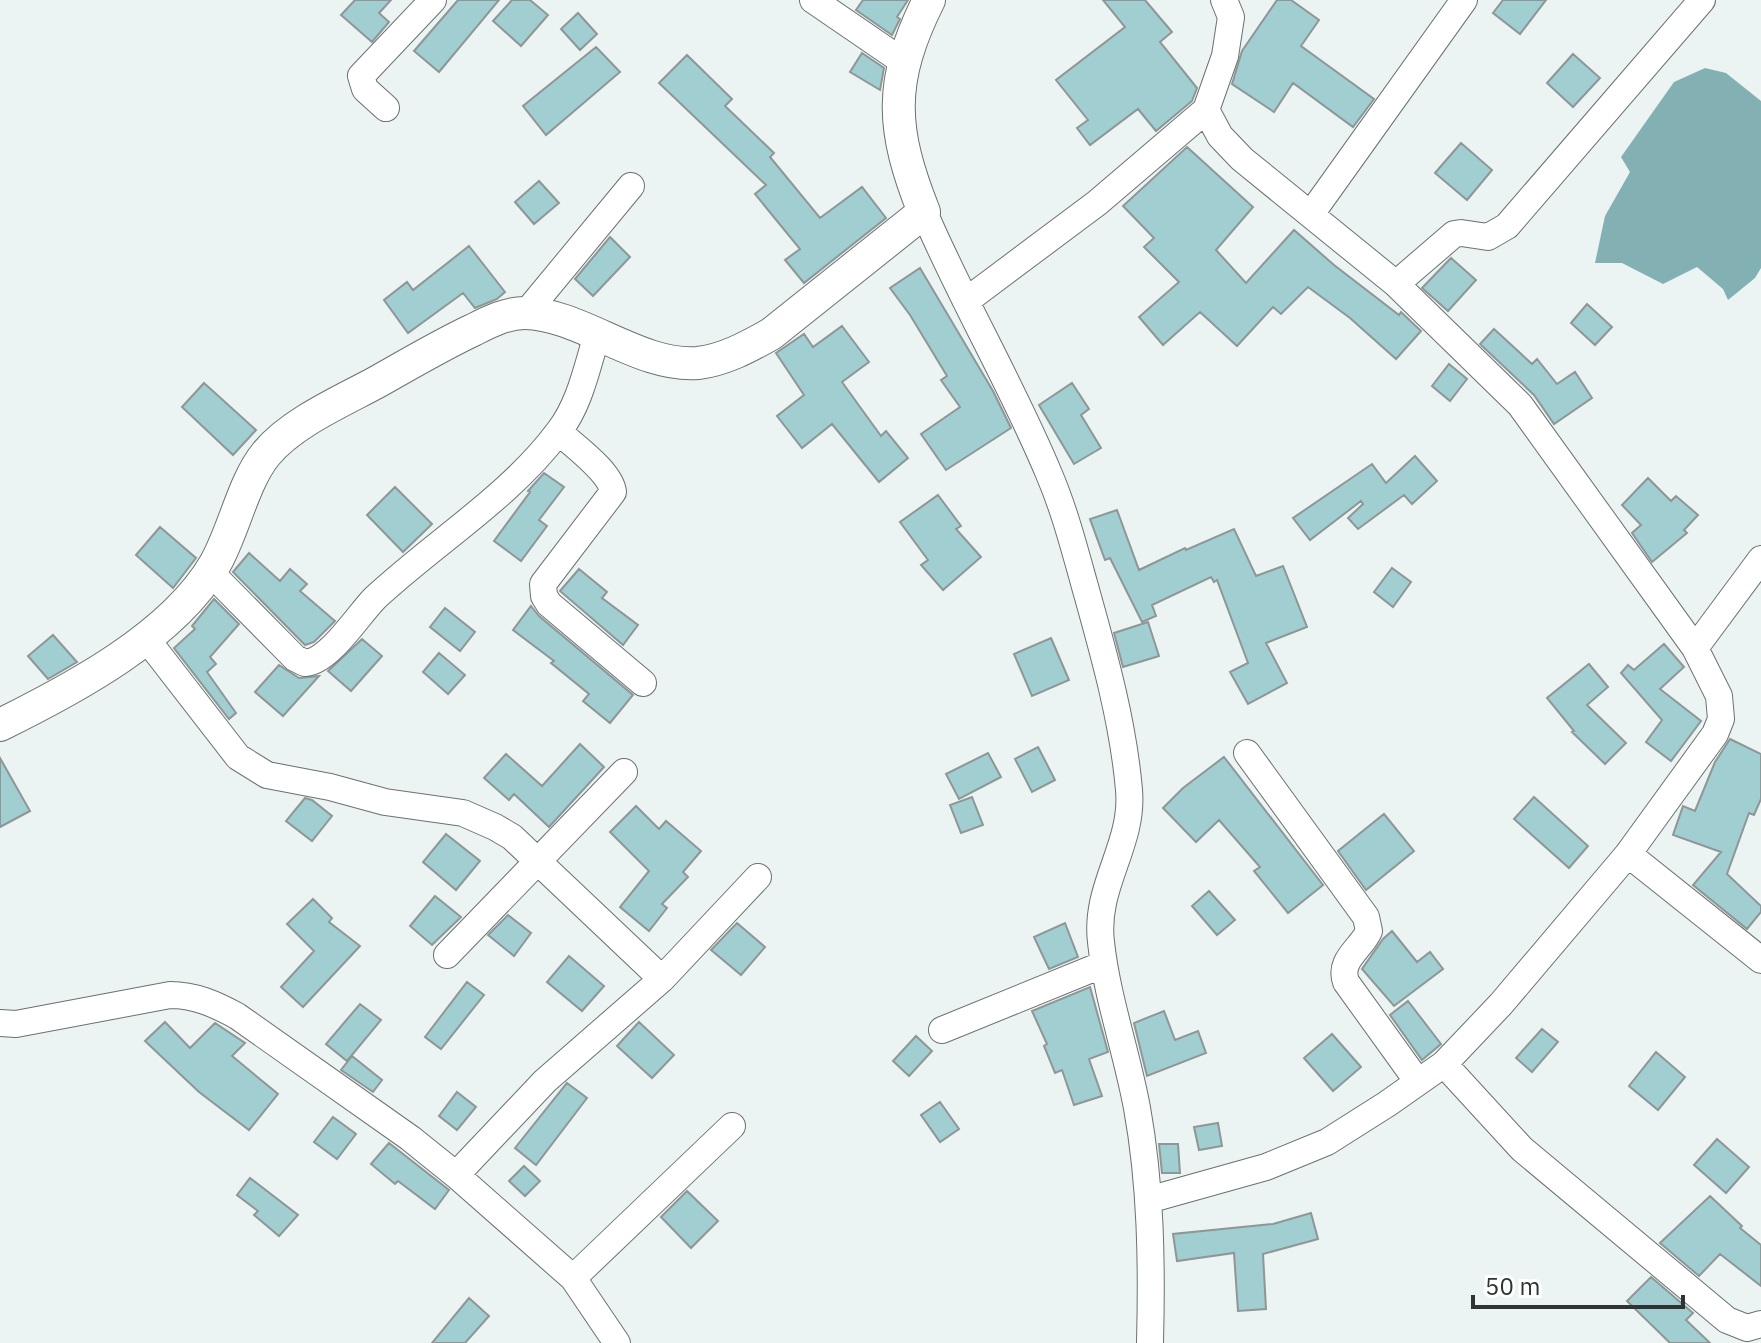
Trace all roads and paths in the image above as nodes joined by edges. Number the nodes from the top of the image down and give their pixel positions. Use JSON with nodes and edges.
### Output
{"nodes":[{"id":1,"x":433,"y":0,"type":"edge"},
{"id":2,"x":813,"y":0,"type":"edge"},
{"id":3,"x":929,"y":0,"type":"edge"},
{"id":4,"x":1464,"y":0,"type":"edge"},
{"id":5,"x":1702,"y":0,"type":"edge"},
{"id":6,"x":1234,"y":6,"type":"edge"},
{"id":7,"x":905,"y":63,"type":"junction"},
{"id":8,"x":386,"y":108,"type":"dead end"},
{"id":9,"x":1206,"y":110,"type":"junction"},
{"id":10,"x":631,"y":186,"type":"dead end"},
{"id":11,"x":924,"y":212,"type":"junction"},
{"id":12,"x":1311,"y":214,"type":"junction"},
{"id":13,"x":1396,"y":284,"type":"junction"},
{"id":14,"x":966,"y":301,"type":"junction"},
{"id":15,"x":526,"y":313,"type":"junction"},
{"id":16,"x":597,"y":335,"type":"junction"},
{"id":17,"x":559,"y":432,"type":"junction"},
{"id":18,"x":1761,"y":559,"type":"edge"},
{"id":19,"x":210,"y":572,"type":"junction"},
{"id":20,"x":145,"y":637,"type":"junction"},
{"id":21,"x":1695,"y":648,"type":"junction"},
{"id":22,"x":643,"y":683,"type":"dead end"},
{"id":23,"x":0,"y":725,"type":"edge"},
{"id":24,"x":1247,"y":753,"type":"dead end"},
{"id":25,"x":624,"y":772,"type":"dead end"},
{"id":26,"x":1628,"y":854,"type":"junction"},
{"id":27,"x":536,"y":861,"type":"junction"},
{"id":28,"x":758,"y":877,"type":"dead end"},
{"id":29,"x":447,"y":955,"type":"dead end"},
{"id":30,"x":1761,"y":960,"type":"edge"},
{"id":31,"x":1104,"y":964,"type":"junction"},
{"id":32,"x":662,"y":979,"type":"junction"},
{"id":33,"x":0,"y":1023,"type":"edge"},
{"id":34,"x":942,"y":1030,"type":"dead end"},
{"id":35,"x":1444,"y":1064,"type":"junction"},
{"id":36,"x":1418,"y":1082,"type":"junction"},
{"id":37,"x":732,"y":1126,"type":"dead end"},
{"id":38,"x":456,"y":1175,"type":"junction"},
{"id":39,"x":1148,"y":1200,"type":"junction"},
{"id":40,"x":573,"y":1278,"type":"junction"},
{"id":41,"x":1761,"y":1324,"type":"edge"},
{"id":42,"x":617,"y":1343,"type":"edge"},
{"id":43,"x":1150,"y":1343,"type":"edge"}],
"edges":[{"from":1,"to":8,"type":"street"},
{"from":2,"to":7,"type":"street"},
{"from":3,"to":7,"type":"street"},
{"from":4,"to":12,"type":"street"},
{"from":5,"to":13,"type":"street"},
{"from":6,"to":9,"type":"street"},
{"from":7,"to":11,"type":"street"},
{"from":9,"to":12,"type":"street"},
{"from":9,"to":14,"type":"street"},
{"from":10,"to":15,"type":"street"},
{"from":11,"to":14,"type":"street"},
{"from":11,"to":16,"type":"street"},
{"from":12,"to":13,"type":"street"},
{"from":13,"to":21,"type":"street"},
{"from":14,"to":31,"type":"street"},
{"from":15,"to":16,"type":"street"},
{"from":15,"to":19,"type":"street"},
{"from":16,"to":17,"type":"street"},
{"from":17,"to":19,"type":"street"},
{"from":17,"to":22,"type":"street"},
{"from":18,"to":21,"type":"street"},
{"from":19,"to":20,"type":"street"},
{"from":20,"to":23,"type":"street"},
{"from":20,"to":27,"type":"street"},
{"from":21,"to":26,"type":"street"},
{"from":24,"to":36,"type":"street"},
{"from":25,"to":27,"type":"street"},
{"from":26,"to":30,"type":"street"},
{"from":26,"to":35,"type":"street"},
{"from":27,"to":29,"type":"street"},
{"from":27,"to":32,"type":"street"},
{"from":28,"to":32,"type":"street"},
{"from":31,"to":34,"type":"street"},
{"from":31,"to":39,"type":"street"},
{"from":32,"to":38,"type":"street"},
{"from":33,"to":38,"type":"street"},
{"from":35,"to":36,"type":"street"},
{"from":35,"to":41,"type":"street"},
{"from":36,"to":39,"type":"street"},
{"from":37,"to":40,"type":"street"},
{"from":38,"to":40,"type":"street"},
{"from":39,"to":43,"type":"street"},
{"from":40,"to":42,"type":"street"}]}
